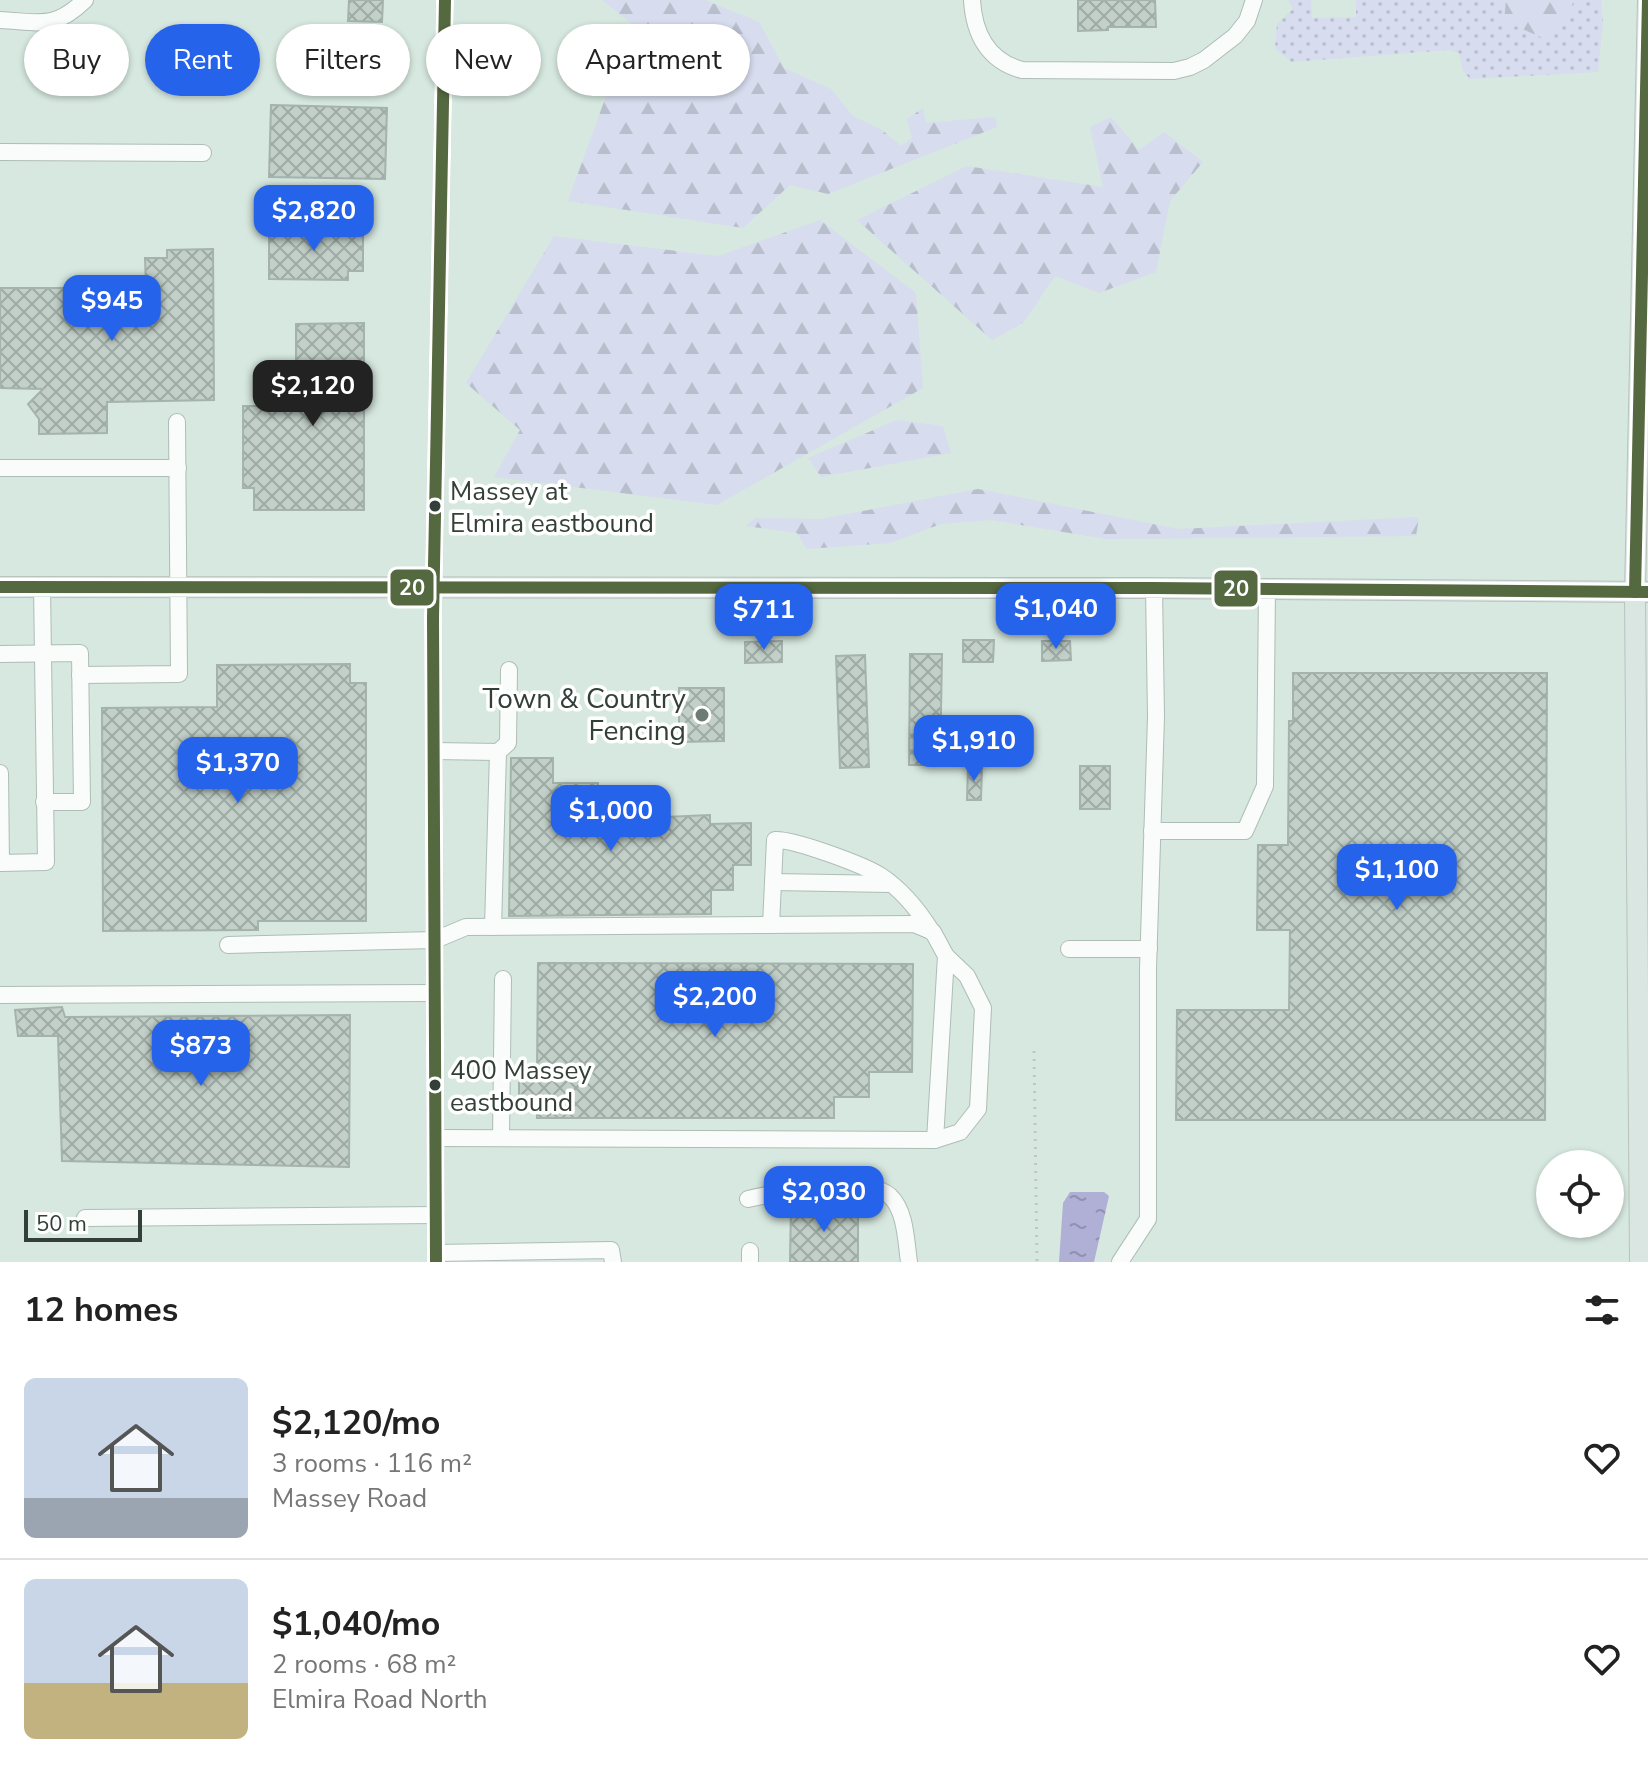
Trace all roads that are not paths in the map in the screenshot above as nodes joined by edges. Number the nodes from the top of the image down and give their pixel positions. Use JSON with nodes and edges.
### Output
{"nodes":[{"id":1,"x":85,"y":0,"type":"edge"},
{"id":2,"x":445,"y":0,"type":"edge"},
{"id":3,"x":972,"y":0,"type":"edge"},
{"id":4,"x":1254,"y":0,"type":"edge"},
{"id":5,"x":1648,"y":0,"type":"edge"},
{"id":6,"x":0,"y":20,"type":"edge"},
{"id":7,"x":1647,"y":91,"type":"edge"},
{"id":8,"x":0,"y":152,"type":"edge"},
{"id":9,"x":203,"y":153,"type":"dead end"},
{"id":10,"x":1646,"y":186,"type":"edge"},
{"id":11,"x":177,"y":422,"type":"dead end"},
{"id":12,"x":0,"y":468,"type":"edge"},
{"id":13,"x":178,"y":468,"type":"junction"},
{"id":14,"x":0,"y":587,"type":"edge"},
{"id":15,"x":42,"y":587,"type":"junction"},
{"id":16,"x":178,"y":587,"type":"junction"},
{"id":17,"x":434,"y":588,"type":"junction"},
{"id":18,"x":1154,"y":588,"type":"junction"},
{"id":19,"x":1267,"y":589,"type":"junction"},
{"id":20,"x":1642,"y":592,"type":"edge"},
{"id":21,"x":42,"y":653,"type":"junction"},
{"id":22,"x":0,"y":654,"type":"edge"},
{"id":23,"x":509,"y":670,"type":"dead end"},
{"id":24,"x":80,"y":675,"type":"junction"},
{"id":25,"x":434,"y":751,"type":"junction"},
{"id":26,"x":498,"y":752,"type":"junction"},
{"id":27,"x":0,"y":773,"type":"edge"},
{"id":28,"x":44,"y":802,"type":"junction"},
{"id":29,"x":1152,"y":831,"type":"junction"},
{"id":30,"x":773,"y":882,"type":"junction"},
{"id":31,"x":891,"y":884,"type":"junction"},
{"id":32,"x":1643,"y":894,"type":"edge"},
{"id":33,"x":771,"y":925,"type":"junction"},
{"id":34,"x":493,"y":927,"type":"junction"},
{"id":35,"x":933,"y":932,"type":"junction"},
{"id":36,"x":435,"y":940,"type":"junction"},
{"id":37,"x":228,"y":945,"type":"dead end"},
{"id":38,"x":1069,"y":949,"type":"dead end"},
{"id":39,"x":1149,"y":949,"type":"junction"},
{"id":40,"x":946,"y":956,"type":"junction"},
{"id":41,"x":503,"y":979,"type":"dead end"},
{"id":42,"x":435,"y":993,"type":"junction"},
{"id":43,"x":0,"y":995,"type":"edge"},
{"id":44,"x":1643,"y":1050,"type":"edge"},
{"id":45,"x":436,"y":1138,"type":"junction"},
{"id":46,"x":501,"y":1138,"type":"junction"},
{"id":47,"x":935,"y":1140,"type":"junction"},
{"id":48,"x":748,"y":1199,"type":"dead end"},
{"id":49,"x":436,"y":1215,"type":"junction"},
{"id":50,"x":85,"y":1218,"type":"dead end"},
{"id":51,"x":512,"y":1256,"type":"edge"},
{"id":52,"x":560,"y":1256,"type":"edge"},
{"id":53,"x":436,"y":1257,"type":"edge"},
{"id":54,"x":613,"y":1262,"type":"edge"},
{"id":55,"x":909,"y":1262,"type":"edge"},
{"id":56,"x":1120,"y":1262,"type":"edge"},
{"id":57,"x":1640,"y":1262,"type":"edge"}],
"edges":[{"from":1,"to":6,"type":"street"},
{"from":2,"to":17,"type":"street"},
{"from":3,"to":4,"type":"street"},
{"from":5,"to":7,"type":"main road"},
{"from":7,"to":10,"type":"main road"},
{"from":8,"to":9,"type":"street"},
{"from":10,"to":20,"type":"main road"},
{"from":11,"to":13,"type":"street"},
{"from":12,"to":13,"type":"street"},
{"from":13,"to":16,"type":"street"},
{"from":14,"to":15,"type":"main road"},
{"from":15,"to":16,"type":"main road"},
{"from":15,"to":21,"type":"street"},
{"from":16,"to":17,"type":"main road"},
{"from":16,"to":24,"type":"street"},
{"from":17,"to":18,"type":"main road"},
{"from":17,"to":25,"type":"street"},
{"from":18,"to":19,"type":"main road"},
{"from":18,"to":29,"type":"street"},
{"from":19,"to":20,"type":"main road"},
{"from":19,"to":29,"type":"street"},
{"from":20,"to":32,"type":"main road"},
{"from":21,"to":22,"type":"street"},
{"from":21,"to":24,"type":"street"},
{"from":21,"to":28,"type":"street"},
{"from":23,"to":26,"type":"street"},
{"from":24,"to":28,"type":"street"},
{"from":25,"to":26,"type":"street"},
{"from":25,"to":36,"type":"street"},
{"from":26,"to":34,"type":"street"},
{"from":27,"to":28,"type":"street"},
{"from":29,"to":39,"type":"street"},
{"from":30,"to":31,"type":"street"},
{"from":30,"to":31,"type":"street"},
{"from":30,"to":33,"type":"street"},
{"from":31,"to":35,"type":"street"},
{"from":32,"to":44,"type":"main road"},
{"from":33,"to":34,"type":"street"},
{"from":33,"to":35,"type":"street"},
{"from":34,"to":36,"type":"street"},
{"from":35,"to":40,"type":"street"},
{"from":36,"to":37,"type":"street"},
{"from":36,"to":42,"type":"street"},
{"from":38,"to":39,"type":"street"},
{"from":39,"to":56,"type":"street"},
{"from":40,"to":47,"type":"street"},
{"from":40,"to":47,"type":"street"},
{"from":41,"to":46,"type":"street"},
{"from":42,"to":43,"type":"street"},
{"from":42,"to":45,"type":"street"},
{"from":44,"to":57,"type":"main road"},
{"from":45,"to":46,"type":"street"},
{"from":45,"to":49,"type":"street"},
{"from":46,"to":47,"type":"street"},
{"from":48,"to":55,"type":"street"},
{"from":49,"to":50,"type":"street"},
{"from":49,"to":53,"type":"street"},
{"from":51,"to":52,"type":"street"},
{"from":51,"to":53,"type":"street"},
{"from":52,"to":54,"type":"street"}]}
